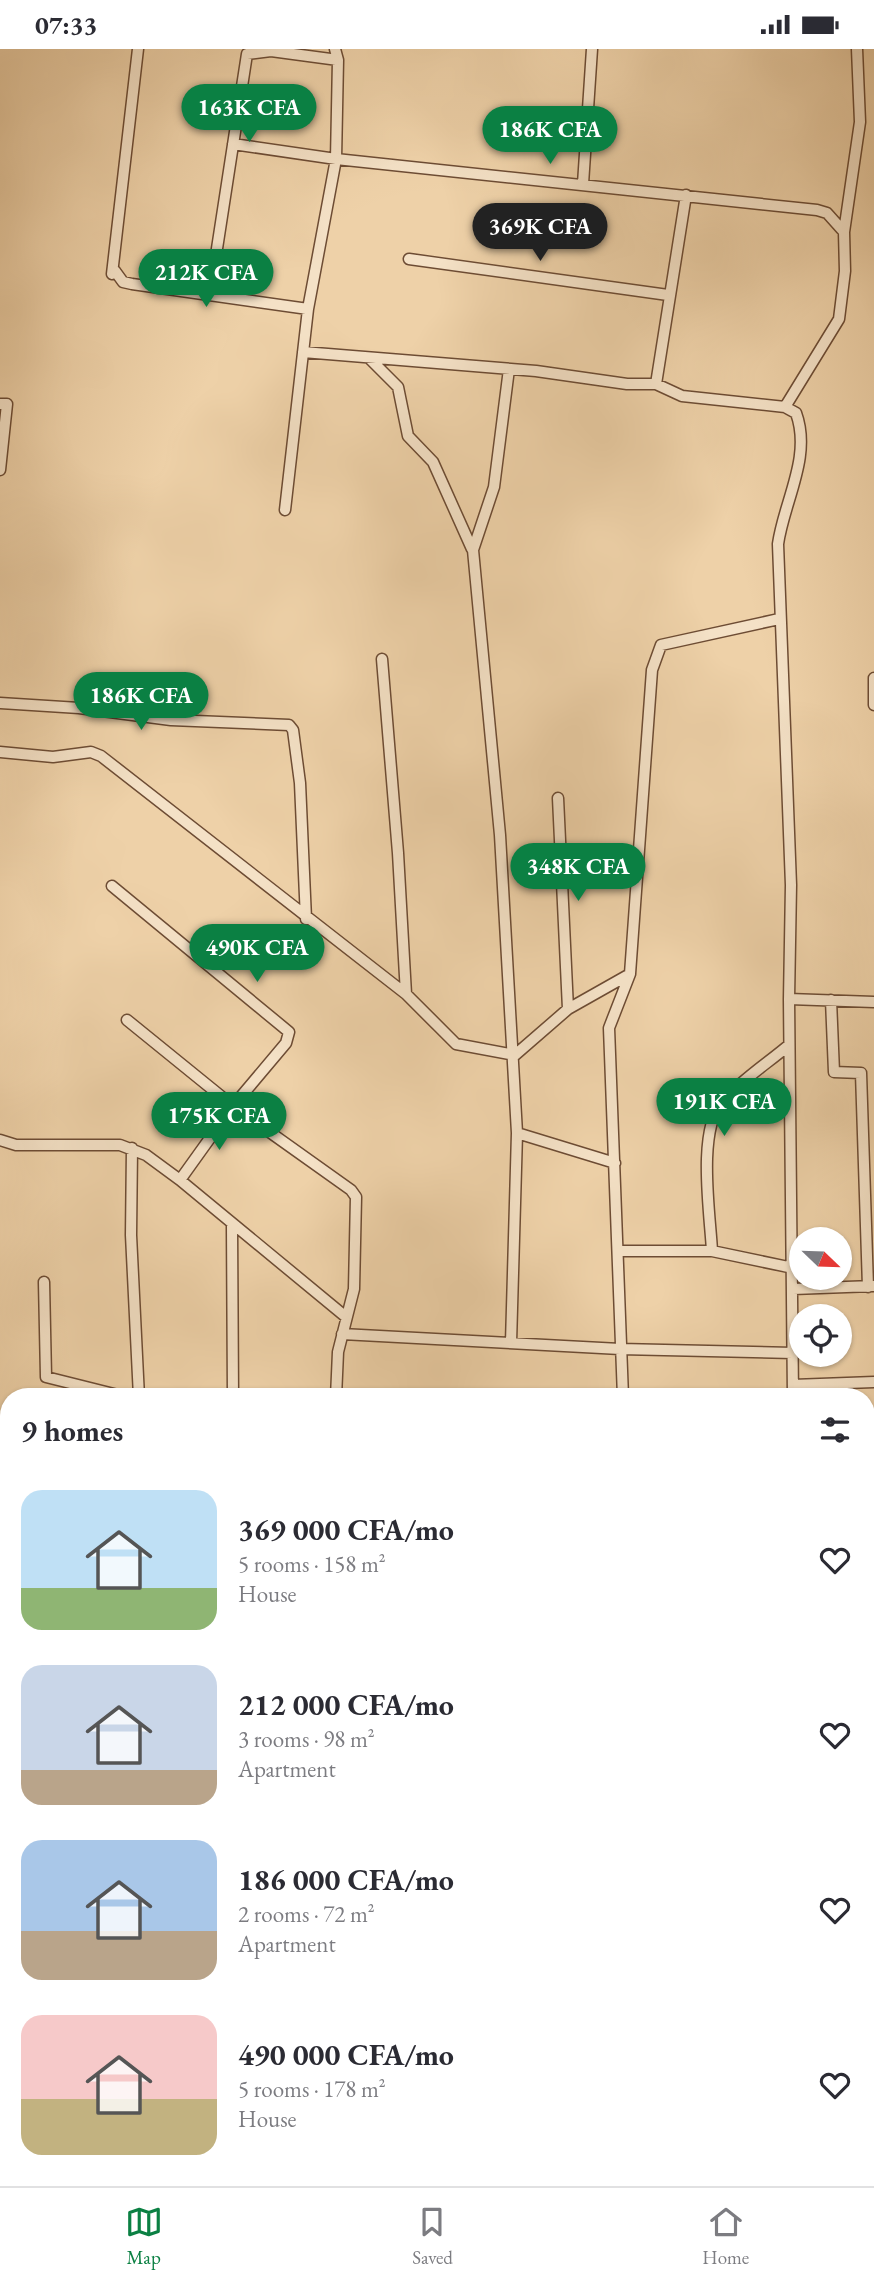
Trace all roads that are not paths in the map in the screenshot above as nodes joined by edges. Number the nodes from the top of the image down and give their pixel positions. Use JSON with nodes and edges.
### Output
{"nodes":[{"id":1,"x":138,"y":49,"type":"edge"},
{"id":2,"x":335,"y":49,"type":"edge"},
{"id":3,"x":592,"y":49,"type":"edge"},
{"id":4,"x":857,"y":49,"type":"edge"},
{"id":5,"x":338,"y":60,"type":"junction"},
{"id":6,"x":233,"y":144,"type":"junction"},
{"id":7,"x":335,"y":159,"type":"junction"},
{"id":8,"x":583,"y":184,"type":"junction"},
{"id":9,"x":686,"y":195,"type":"junction"},
{"id":10,"x":845,"y":232,"type":"junction"},
{"id":11,"x":409,"y":259,"type":"dead end"},
{"id":12,"x":210,"y":294,"type":"junction"},
{"id":13,"x":668,"y":295,"type":"junction"},
{"id":14,"x":308,"y":309,"type":"junction"},
{"id":15,"x":303,"y":352,"type":"junction"},
{"id":16,"x":369,"y":358,"type":"junction"},
{"id":17,"x":509,"y":369,"type":"junction"},
{"id":18,"x":656,"y":384,"type":"junction"},
{"id":19,"x":0,"y":404,"type":"edge"},
{"id":20,"x":785,"y":407,"type":"junction"},
{"id":21,"x":0,"y":470,"type":"edge"},
{"id":22,"x":285,"y":510,"type":"dead end"},
{"id":23,"x":473,"y":550,"type":"junction"},
{"id":24,"x":779,"y":619,"type":"junction"},
{"id":25,"x":382,"y":659,"type":"dead end"},
{"id":26,"x":874,"y":678,"type":"edge"},
{"id":27,"x":0,"y":703,"type":"edge"},
{"id":28,"x":874,"y":705,"type":"edge"},
{"id":29,"x":0,"y":752,"type":"edge"},
{"id":30,"x":558,"y":798,"type":"dead end"},
{"id":31,"x":112,"y":886,"type":"dead end"},
{"id":32,"x":306,"y":919,"type":"junction"},
{"id":33,"x":631,"y":974,"type":"junction"},
{"id":34,"x":405,"y":994,"type":"junction"},
{"id":35,"x":789,"y":999,"type":"junction"},
{"id":36,"x":831,"y":1000,"type":"junction"},
{"id":37,"x":874,"y":1002,"type":"edge"},
{"id":38,"x":568,"y":1009,"type":"junction"},
{"id":39,"x":127,"y":1020,"type":"dead end"},
{"id":40,"x":789,"y":1045,"type":"junction"},
{"id":41,"x":515,"y":1055,"type":"junction"},
{"id":42,"x":233,"y":1106,"type":"junction"},
{"id":43,"x":517,"y":1133,"type":"junction"},
{"id":44,"x":0,"y":1140,"type":"edge"},
{"id":45,"x":132,"y":1148,"type":"junction"},
{"id":46,"x":615,"y":1163,"type":"junction"},
{"id":47,"x":180,"y":1180,"type":"junction"},
{"id":48,"x":232,"y":1226,"type":"junction"},
{"id":49,"x":792,"y":1227,"type":"edge"},
{"id":50,"x":618,"y":1251,"type":"junction"},
{"id":51,"x":712,"y":1251,"type":"junction"},
{"id":52,"x":789,"y":1267,"type":"edge"},
{"id":53,"x":44,"y":1282,"type":"dead end"},
{"id":54,"x":871,"y":1286,"type":"edge"},
{"id":55,"x":852,"y":1287,"type":"edge"},
{"id":56,"x":346,"y":1317,"type":"junction"},
{"id":57,"x":342,"y":1334,"type":"junction"},
{"id":58,"x":511,"y":1343,"type":"junction"},
{"id":59,"x":620,"y":1349,"type":"junction"},
{"id":60,"x":789,"y":1353,"type":"edge"},
{"id":61,"x":793,"y":1367,"type":"edge"},
{"id":62,"x":874,"y":1382,"type":"edge"},
{"id":63,"x":72,"y":1384,"type":"junction"},
{"id":64,"x":793,"y":1385,"type":"joint"},
{"id":65,"x":72,"y":1388,"type":"edge"},
{"id":66,"x":89,"y":1388,"type":"edge"},
{"id":67,"x":139,"y":1388,"type":"edge"},
{"id":68,"x":233,"y":1388,"type":"edge"},
{"id":69,"x":337,"y":1388,"type":"edge"},
{"id":70,"x":622,"y":1388,"type":"edge"}],
"edges":[{"from":1,"to":12,"type":"street"},
{"from":2,"to":5,"type":"street"},
{"from":3,"to":8,"type":"street"},
{"from":4,"to":10,"type":"street"},
{"from":5,"to":6,"type":"street"},
{"from":5,"to":7,"type":"street"},
{"from":6,"to":7,"type":"street"},
{"from":6,"to":12,"type":"street"},
{"from":7,"to":8,"type":"street"},
{"from":7,"to":14,"type":"street"},
{"from":8,"to":9,"type":"street"},
{"from":9,"to":10,"type":"street"},
{"from":9,"to":13,"type":"street"},
{"from":10,"to":20,"type":"street"},
{"from":11,"to":13,"type":"street"},
{"from":12,"to":14,"type":"street"},
{"from":13,"to":18,"type":"street"},
{"from":14,"to":15,"type":"street"},
{"from":15,"to":16,"type":"street"},
{"from":15,"to":22,"type":"street"},
{"from":16,"to":17,"type":"street"},
{"from":16,"to":23,"type":"street"},
{"from":17,"to":18,"type":"street"},
{"from":17,"to":23,"type":"street"},
{"from":18,"to":20,"type":"street"},
{"from":19,"to":21,"type":"street"},
{"from":20,"to":24,"type":"street"},
{"from":23,"to":41,"type":"street"},
{"from":24,"to":33,"type":"street"},
{"from":24,"to":35,"type":"street"},
{"from":25,"to":34,"type":"street"},
{"from":26,"to":28,"type":"street"},
{"from":27,"to":32,"type":"street"},
{"from":29,"to":32,"type":"street"},
{"from":30,"to":38,"type":"street"},
{"from":31,"to":42,"type":"street"},
{"from":32,"to":34,"type":"street"},
{"from":33,"to":38,"type":"street"},
{"from":33,"to":46,"type":"street"},
{"from":34,"to":41,"type":"street"},
{"from":35,"to":36,"type":"street"},
{"from":35,"to":40,"type":"street"},
{"from":36,"to":37,"type":"street"},
{"from":36,"to":54,"type":"street"},
{"from":38,"to":41,"type":"street"},
{"from":39,"to":42,"type":"street"},
{"from":40,"to":49,"type":"street"},
{"from":40,"to":51,"type":"street"},
{"from":41,"to":43,"type":"street"},
{"from":42,"to":47,"type":"street"},
{"from":42,"to":56,"type":"street"},
{"from":43,"to":46,"type":"street"},
{"from":43,"to":58,"type":"street"},
{"from":44,"to":45,"type":"street"},
{"from":45,"to":47,"type":"street"},
{"from":45,"to":67,"type":"street"},
{"from":46,"to":50,"type":"street"},
{"from":47,"to":48,"type":"street"},
{"from":48,"to":56,"type":"street"},
{"from":48,"to":68,"type":"street"},
{"from":50,"to":51,"type":"street"},
{"from":50,"to":59,"type":"street"},
{"from":51,"to":52,"type":"street"},
{"from":53,"to":63,"type":"street"},
{"from":54,"to":55,"type":"street"},
{"from":56,"to":57,"type":"street"},
{"from":57,"to":58,"type":"street"},
{"from":57,"to":69,"type":"street"},
{"from":58,"to":59,"type":"street"},
{"from":59,"to":60,"type":"street"},
{"from":59,"to":70,"type":"street"},
{"from":61,"to":64,"type":"street"},
{"from":62,"to":64,"type":"street"},
{"from":63,"to":65,"type":"street"},
{"from":63,"to":66,"type":"street"}]}
